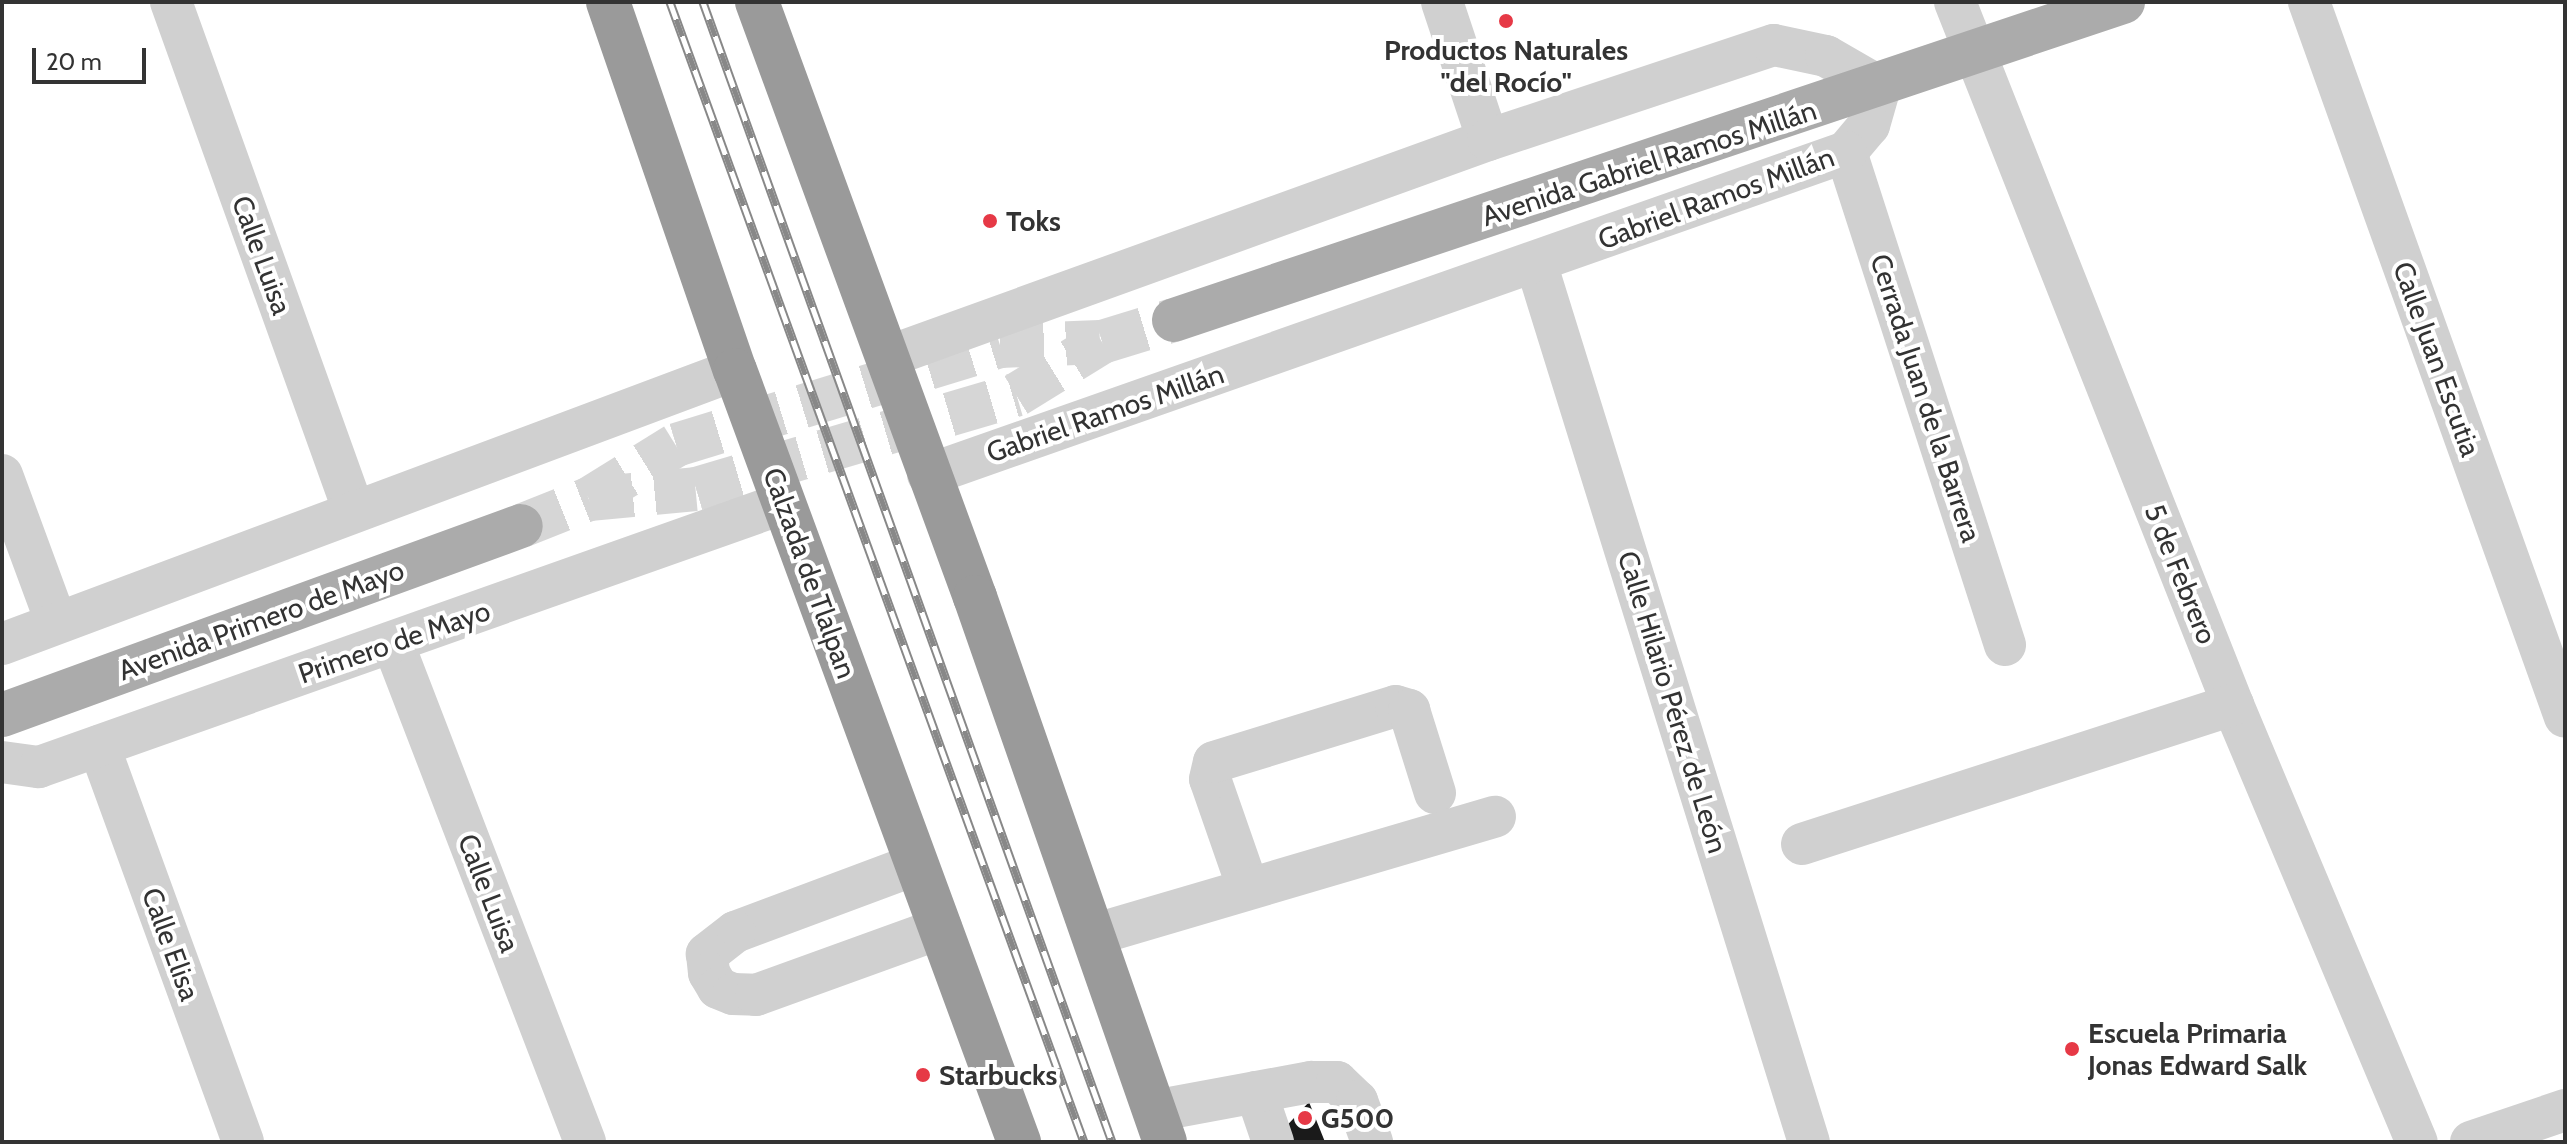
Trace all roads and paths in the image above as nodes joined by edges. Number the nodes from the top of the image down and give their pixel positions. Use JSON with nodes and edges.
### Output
{"nodes":[{"id":1,"x":171,"y":2,"type":"edge"},
{"id":2,"x":608,"y":2,"type":"edge"},
{"id":3,"x":757,"y":2,"type":"edge"},
{"id":4,"x":1442,"y":2,"type":"edge"},
{"id":5,"x":1955,"y":2,"type":"edge"},
{"id":6,"x":2123,"y":2,"type":"edge"},
{"id":7,"x":2309,"y":2,"type":"edge"},
{"id":8,"x":1976,"y":55,"type":"junction"},
{"id":9,"x":1880,"y":87,"type":"junction"},
{"id":10,"x":1488,"y":140,"type":"junction"},
{"id":11,"x":1846,"y":152,"type":"junction"},
{"id":12,"x":1536,"y":263,"type":"junction"},
{"id":13,"x":1174,"y":320,"type":"tunnel mouth"},
{"id":14,"x":887,"y":357,"type":"junction"},
{"id":15,"x":735,"y":370,"type":"junction"},
{"id":16,"x":2,"y":475,"type":"edge"},
{"id":17,"x":928,"y":475,"type":"junction"},
{"id":18,"x":784,"y":503,"type":"junction"},
{"id":19,"x":353,"y":509,"type":"junction"},
{"id":20,"x":521,"y":526,"type":"tunnel mouth"},
{"id":21,"x":56,"y":622,"type":"junction"},
{"id":22,"x":393,"y":643,"type":"junction"},
{"id":23,"x":2,"y":644,"type":"edge"},
{"id":24,"x":2005,"y":645,"type":"dead end"},
{"id":25,"x":2233,"y":705,"type":"junction"},
{"id":26,"x":2,"y":715,"type":"edge"},
{"id":27,"x":2565,"y":717,"type":"edge"},
{"id":28,"x":99,"y":746,"type":"junction"},
{"id":29,"x":2,"y":762,"type":"edge"},
{"id":30,"x":1435,"y":793,"type":"dead end"},
{"id":31,"x":1495,"y":817,"type":"dead end"},
{"id":32,"x":1802,"y":844,"type":"dead end"},
{"id":33,"x":917,"y":864,"type":"junction"},
{"id":34,"x":1248,"y":888,"type":"junction"},
{"id":35,"x":941,"y":928,"type":"junction"},
{"id":36,"x":1093,"y":935,"type":"junction"},
{"id":37,"x":1256,"y":1092,"type":"junction"},
{"id":38,"x":2565,"y":1110,"type":"edge"},
{"id":39,"x":1160,"y":1126,"type":"edge"},
{"id":40,"x":243,"y":1142,"type":"edge"},
{"id":41,"x":585,"y":1142,"type":"edge"},
{"id":42,"x":1019,"y":1142,"type":"edge"},
{"id":43,"x":1273,"y":1142,"type":"edge"},
{"id":44,"x":1372,"y":1142,"type":"edge"},
{"id":45,"x":1809,"y":1142,"type":"edge"},
{"id":46,"x":2417,"y":1142,"type":"edge"},
{"id":47,"x":2471,"y":1142,"type":"edge"}],
"edges":[{"from":1,"to":19,"type":"street","name":"Calle Luisa"},
{"from":2,"to":15,"type":"highway","name":"Calzada de Tlalpan"},
{"from":3,"to":14,"type":"highway"},
{"from":4,"to":10,"type":"street"},
{"from":5,"to":8,"type":"street","name":"5 de Febrero"},
{"from":6,"to":8,"type":"main road","name":"Avenida Gabriel Ramos Millán"},
{"from":7,"to":27,"type":"street","name":"Calle Juan Escutia"},
{"from":8,"to":9,"type":"main road","name":"Avenida Gabriel Ramos Millán"},
{"from":8,"to":25,"type":"street","name":"5 de Febrero"},
{"from":9,"to":10,"type":"street"},
{"from":9,"to":11,"type":"street","name":"Gabriel Ramos Millán"},
{"from":9,"to":13,"type":"main road","name":"Avenida Gabriel Ramos Millán"},
{"from":10,"to":14,"type":"street"},
{"from":11,"to":12,"type":"street","name":"Gabriel Ramos Millán"},
{"from":11,"to":24,"type":"street","name":"Cerrada Juan de la Barrera"},
{"from":12,"to":17,"type":"street","name":"Gabriel Ramos Millán"},
{"from":12,"to":45,"type":"street","name":"Calle Hilario Pérez de León"},
{"from":14,"to":17,"type":"highway"},
{"from":15,"to":18,"type":"highway","name":"Calzada de Tlalpan"},
{"from":15,"to":19,"type":"street"},
{"from":16,"to":21,"type":"street"},
{"from":17,"to":36,"type":"highway"},
{"from":18,"to":22,"type":"street","name":"Primero de Mayo"},
{"from":18,"to":33,"type":"highway","name":"Calzada de Tlalpan"},
{"from":19,"to":21,"type":"street"},
{"from":20,"to":26,"type":"main road","name":"Avenida Primero de Mayo"},
{"from":21,"to":23,"type":"street"},
{"from":22,"to":28,"type":"street","name":"Primero de Mayo"},
{"from":22,"to":41,"type":"street","name":"Calle Luisa"},
{"from":25,"to":32,"type":"street"},
{"from":25,"to":46,"type":"street","name":"5 de Febrero"},
{"from":28,"to":29,"type":"street","name":"Primero de Mayo"},
{"from":28,"to":40,"type":"street","name":"Calle Elisa"},
{"from":30,"to":34,"type":"street"},
{"from":31,"to":34,"type":"street"},
{"from":33,"to":35,"type":"highway","name":"Calzada de Tlalpan"},
{"from":33,"to":35,"type":"street"},
{"from":34,"to":36,"type":"street"},
{"from":35,"to":42,"type":"highway","name":"Calzada de Tlalpan"},
{"from":36,"to":39,"type":"highway"},
{"from":37,"to":39,"type":"street"},
{"from":37,"to":43,"type":"street"},
{"from":37,"to":44,"type":"street"},
{"from":38,"to":47,"type":"street"}]}
